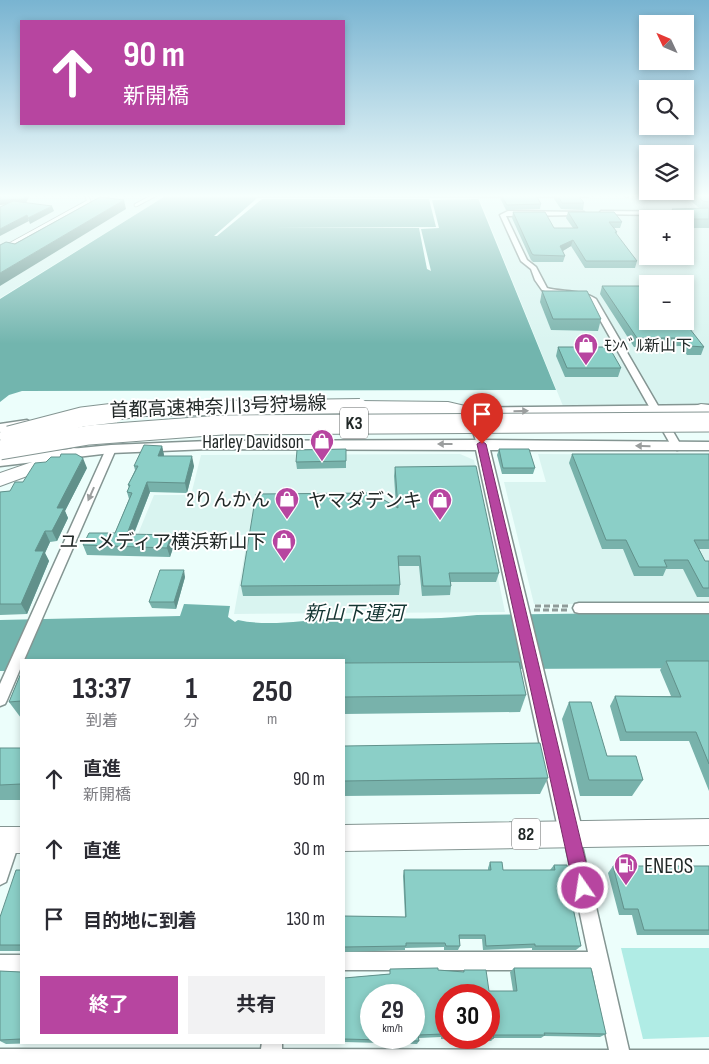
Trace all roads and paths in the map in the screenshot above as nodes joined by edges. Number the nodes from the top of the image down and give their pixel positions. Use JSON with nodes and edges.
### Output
{"nodes":[{"id":1,"x":517,"y":245,"type":"edge"},
{"id":2,"x":655,"y":410,"type":"junction"},
{"id":3,"x":472,"y":412,"type":"junction"},
{"id":4,"x":707,"y":413,"type":"edge"},
{"id":5,"x":0,"y":428,"type":"edge"},
{"id":6,"x":709,"y":433,"type":"edge"},
{"id":7,"x":0,"y":438,"type":"edge"},
{"id":8,"x":482,"y":444,"type":"junction"},
{"id":9,"x":709,"y":446,"type":"edge"},
{"id":10,"x":677,"y":447,"type":"junction"},
{"id":11,"x":110,"y":449,"type":"junction"},
{"id":12,"x":0,"y":450,"type":"edge"},
{"id":13,"x":73,"y":453,"type":"junction"},
{"id":14,"x":0,"y":460,"type":"edge"},
{"id":15,"x":0,"y":480,"type":"edge"},
{"id":16,"x":574,"y":607,"type":"junction"},
{"id":17,"x":709,"y":608,"type":"edge"},
{"id":18,"x":529,"y":610,"type":"junction"},
{"id":19,"x":0,"y":700,"type":"edge"},
{"id":20,"x":709,"y":832,"type":"edge"},
{"id":21,"x":571,"y":833,"type":"junction"},
{"id":22,"x":345,"y":838,"type":"edge"},
{"id":23,"x":11,"y":840,"type":"edge"},
{"id":24,"x":0,"y":876,"type":"edge"},
{"id":25,"x":345,"y":961,"type":"edge"},
{"id":26,"x":599,"y":961,"type":"junction"},
{"id":27,"x":0,"y":964,"type":"edge"},
{"id":28,"x":20,"y":964,"type":"edge"},
{"id":29,"x":272,"y":1052,"type":"edge"},
{"id":30,"x":0,"y":1059,"type":"edge"},
{"id":31,"x":709,"y":1060,"type":"edge"},
{"id":32,"x":622,"y":1062,"type":"edge"}],
"edges":[{"from":1,"to":2,"type":"street"},
{"from":3,"to":2,"type":"street","one_way":true},
{"from":2,"to":4,"type":"street"},
{"from":2,"to":10,"type":"street"},
{"from":3,"to":5,"type":"street"},
{"from":3,"to":7,"type":"highway","bridge":true},
{"from":3,"to":8,"type":"street"},
{"from":4,"to":12,"type":"highway","name":"首都高速神奈川3号狩場線","number":"K3","bridge":true},
{"from":6,"to":14,"type":"highway","name":"首都高速神奈川3号狩場線","number":"K3"},
{"from":10,"to":8,"type":"street","one_way":true},
{"from":8,"to":11,"type":"street","one_way":true},
{"from":8,"to":18,"type":"street"},
{"from":9,"to":10,"type":"street"},
{"from":11,"to":13,"type":"street"},
{"from":11,"to":19,"type":"street","one_way":true},
{"from":13,"to":14,"type":"street"},
{"from":13,"to":15,"type":"highway"},
{"from":16,"to":17,"type":"street"},
{"from":16,"to":18,"type":"path"},
{"from":16,"to":18,"type":"path"},
{"from":18,"to":21,"type":"street"},
{"from":20,"to":21,"type":"main road","number":"82"},
{"from":21,"to":22,"type":"main road","number":"82"},
{"from":21,"to":26,"type":"street"},
{"from":23,"to":24,"type":"street"},
{"from":25,"to":26,"type":"street"},
{"from":26,"to":32,"type":"street"},
{"from":27,"to":28,"type":"street"},
{"from":29,"to":30,"type":"street"},
{"from":29,"to":32,"type":"street"},
{"from":31,"to":32,"type":"street"}]}
